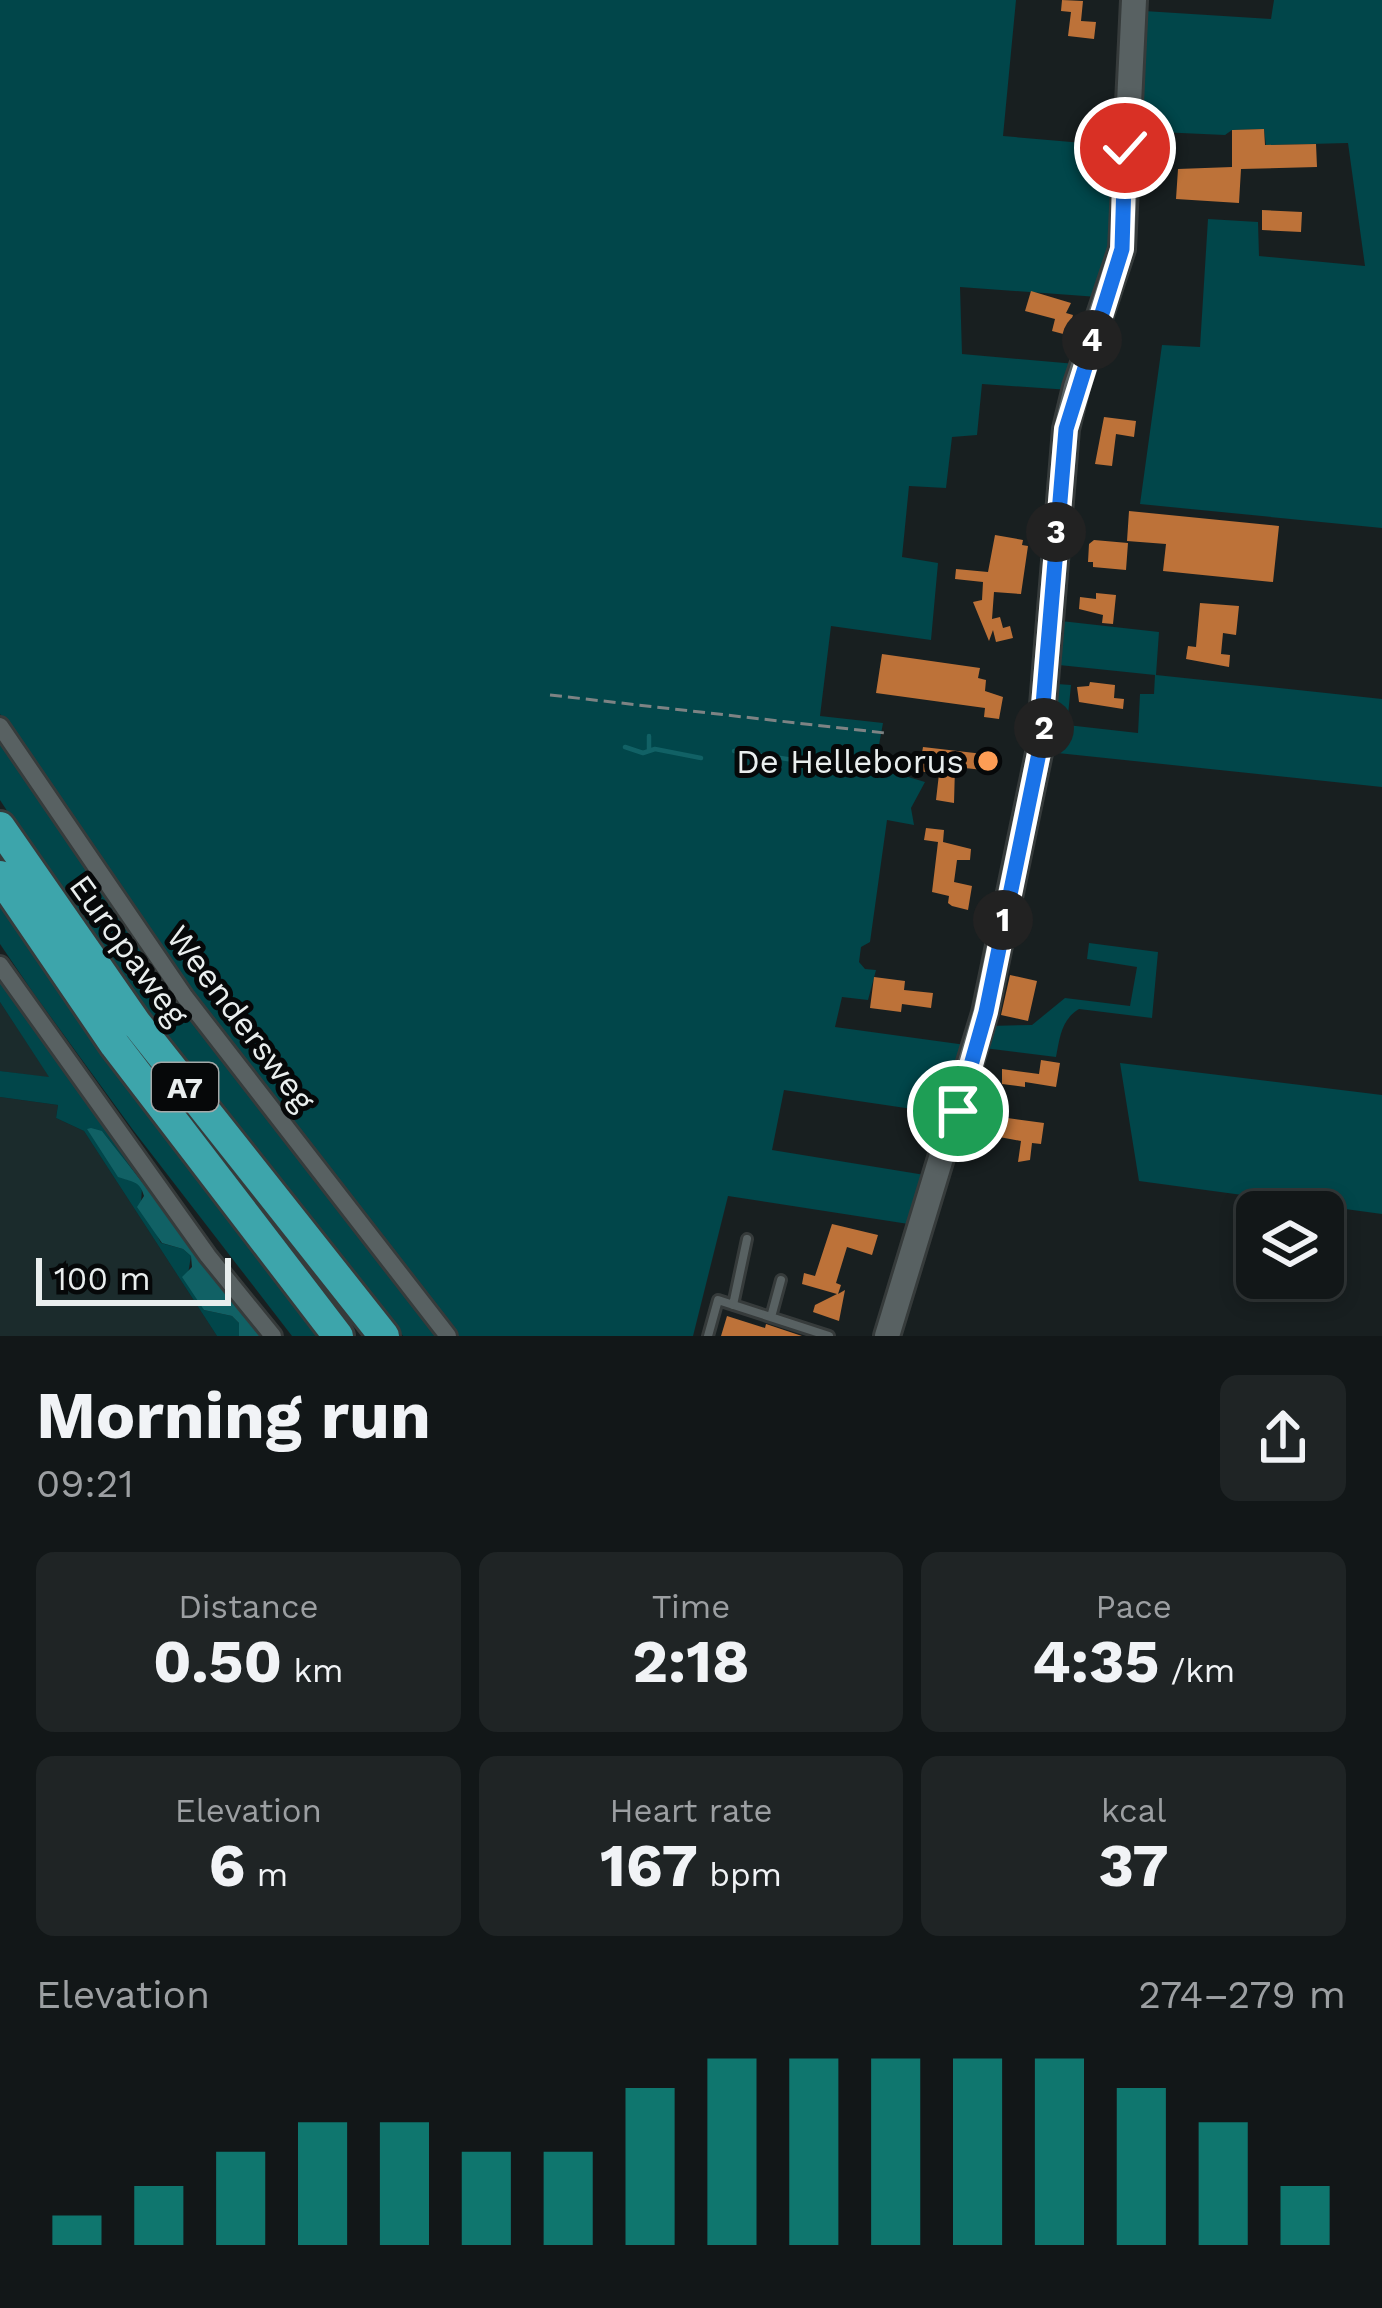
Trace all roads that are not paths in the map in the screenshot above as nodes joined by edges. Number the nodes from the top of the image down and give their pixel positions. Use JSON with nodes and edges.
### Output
{"nodes":[{"id":1,"x":1134,"y":0,"type":"edge"},
{"id":2,"x":0,"y":726,"type":"edge"},
{"id":3,"x":0,"y":827,"type":"edge"},
{"id":4,"x":0,"y":876,"type":"edge"},
{"id":5,"x":0,"y":965,"type":"edge"},
{"id":6,"x":747,"y":1239,"type":"dead end"},
{"id":7,"x":781,"y":1280,"type":"dead end"},
{"id":8,"x":733,"y":1305,"type":"junction"},
{"id":9,"x":770,"y":1317,"type":"junction"},
{"id":10,"x":824,"y":1335,"type":"edge"},
{"id":11,"x":273,"y":1336,"type":"edge"},
{"id":12,"x":338,"y":1336,"type":"edge"},
{"id":13,"x":384,"y":1336,"type":"edge"},
{"id":14,"x":448,"y":1336,"type":"edge"},
{"id":15,"x":708,"y":1336,"type":"edge"},
{"id":16,"x":887,"y":1336,"type":"edge"}],
"edges":[{"from":1,"to":16,"type":"street"},
{"from":2,"to":14,"type":"street","name":"Weendersweg"},
{"from":3,"to":13,"type":"highway","name":"Europaweg","number":"A7"},
{"from":4,"to":12,"type":"highway","name":"Europaweg","number":"A7"},
{"from":5,"to":11,"type":"street"},
{"from":6,"to":8,"type":"lane"},
{"from":7,"to":9,"type":"lane"},
{"from":8,"to":9,"type":"lane"},
{"from":8,"to":15,"type":"lane"},
{"from":9,"to":10,"type":"lane"}]}
